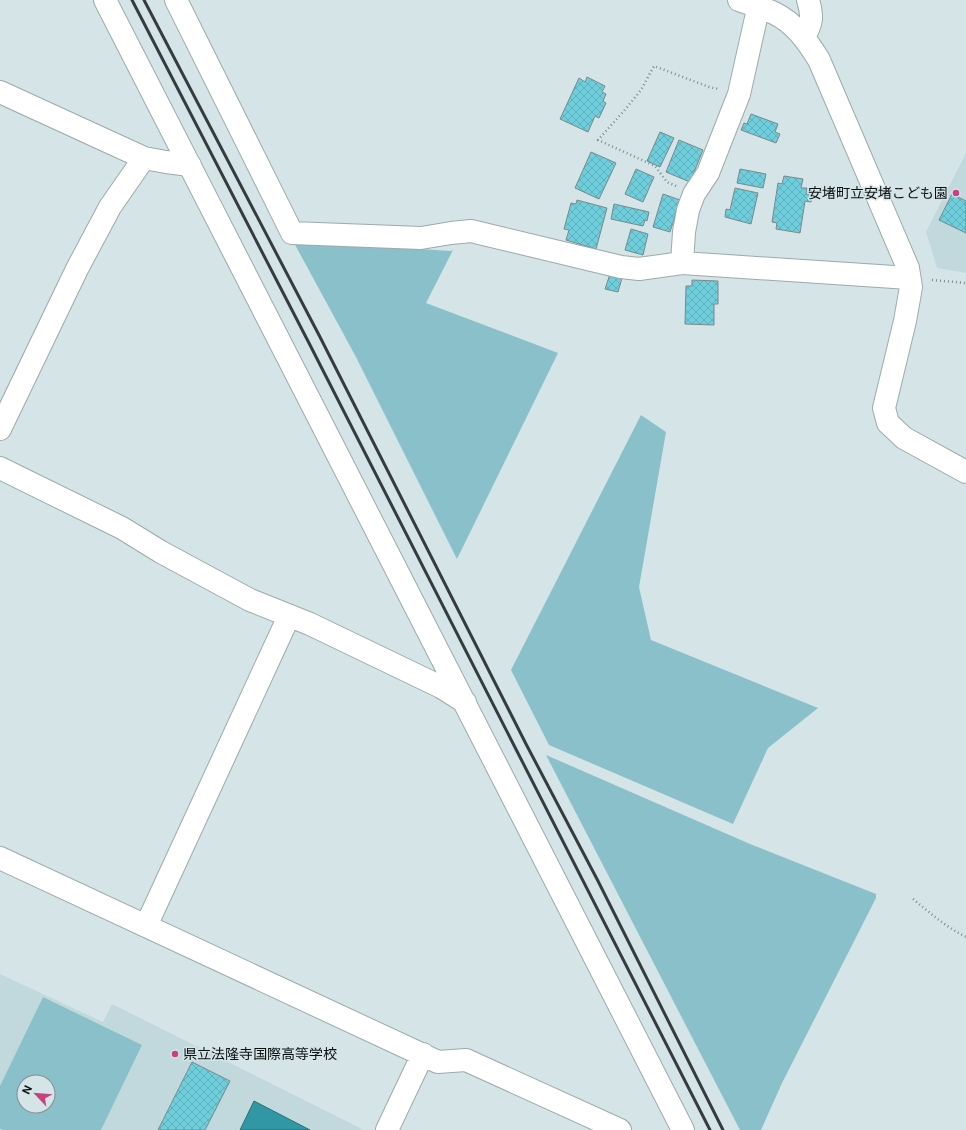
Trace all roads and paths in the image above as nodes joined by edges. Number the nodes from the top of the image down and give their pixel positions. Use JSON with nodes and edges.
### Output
{"nodes":[{"id":1,"x":105,"y":0,"type":"edge"},
{"id":2,"x":176,"y":0,"type":"edge"},
{"id":3,"x":808,"y":0,"type":"edge"},
{"id":4,"x":752,"y":2,"type":"edge"},
{"id":5,"x":804,"y":37,"type":"junction"},
{"id":6,"x":0,"y":92,"type":"edge"},
{"id":7,"x":739,"y":94,"type":"junction"},
{"id":8,"x":144,"y":158,"type":"junction"},
{"id":9,"x":190,"y":165,"type":"junction"},
{"id":10,"x":694,"y":194,"type":"junction"},
{"id":11,"x":682,"y":263,"type":"junction"},
{"id":12,"x":909,"y":278,"type":"junction"},
{"id":13,"x":966,"y":283,"type":"edge"},
{"id":14,"x":0,"y":429,"type":"edge"},
{"id":15,"x":0,"y":468,"type":"edge"},
{"id":16,"x":966,"y":472,"type":"edge"},
{"id":17,"x":288,"y":616,"type":"junction"},
{"id":18,"x":465,"y":702,"type":"junction"},
{"id":19,"x":0,"y":858,"type":"edge"},
{"id":20,"x":913,"y":899,"type":"dead end"},
{"id":21,"x":146,"y":926,"type":"junction"},
{"id":22,"x":966,"y":937,"type":"edge"},
{"id":23,"x":423,"y":1054,"type":"junction"},
{"id":24,"x":387,"y":1130,"type":"edge"},
{"id":25,"x":620,"y":1130,"type":"edge"},
{"id":26,"x":683,"y":1130,"type":"edge"}],
"edges":[{"from":1,"to":9,"type":"street"},
{"from":2,"to":11,"type":"street"},
{"from":3,"to":5,"type":"street"},
{"from":4,"to":5,"type":"street"},
{"from":4,"to":7,"type":"street"},
{"from":5,"to":12,"type":"street"},
{"from":6,"to":8,"type":"street"},
{"from":7,"to":10,"type":"street"},
{"from":7,"to":10,"type":"path"},
{"from":8,"to":9,"type":"street"},
{"from":8,"to":14,"type":"street"},
{"from":9,"to":18,"type":"street"},
{"from":10,"to":11,"type":"street"},
{"from":11,"to":12,"type":"street"},
{"from":12,"to":13,"type":"path"},
{"from":12,"to":16,"type":"street"},
{"from":15,"to":17,"type":"street"},
{"from":17,"to":18,"type":"street"},
{"from":17,"to":21,"type":"street"},
{"from":18,"to":26,"type":"street"},
{"from":19,"to":21,"type":"street"},
{"from":20,"to":22,"type":"path"},
{"from":21,"to":23,"type":"street"},
{"from":23,"to":24,"type":"street"},
{"from":23,"to":25,"type":"street"}]}
